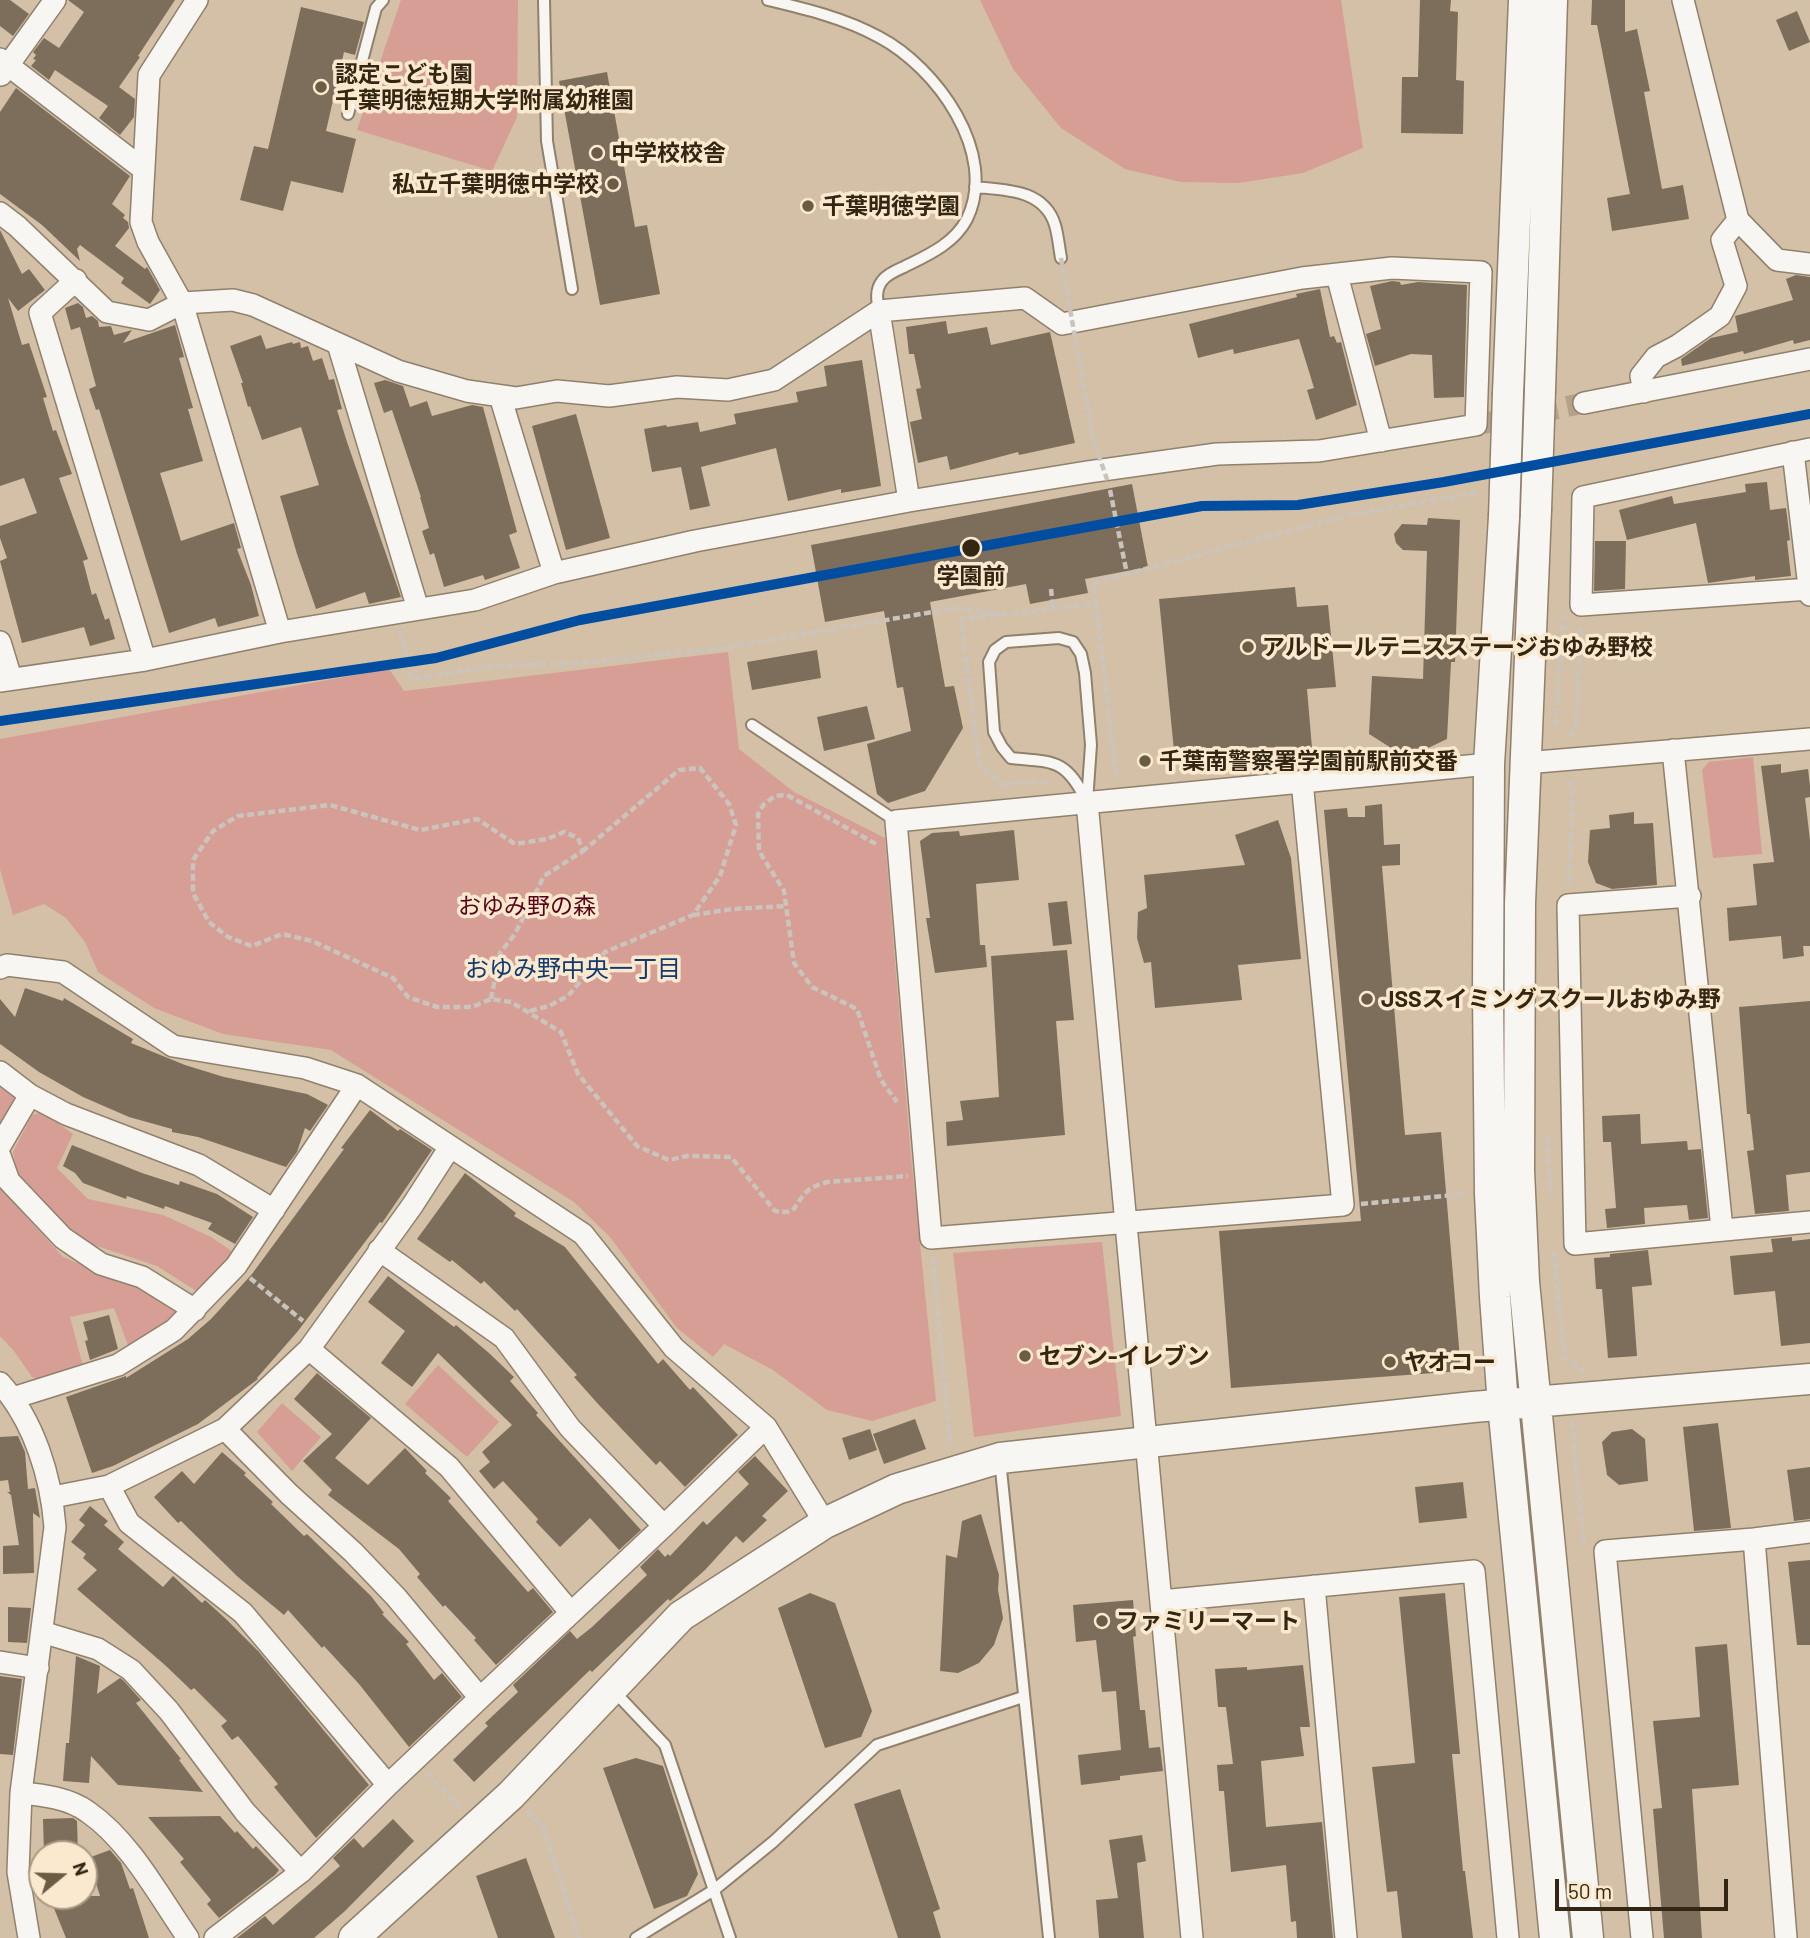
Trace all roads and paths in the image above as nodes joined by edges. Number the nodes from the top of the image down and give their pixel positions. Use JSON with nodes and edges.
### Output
{"nodes":[{"id":1,"x":55,"y":0,"type":"edge"},
{"id":2,"x":197,"y":0,"type":"edge"},
{"id":3,"x":383,"y":0,"type":"edge"},
{"id":4,"x":544,"y":0,"type":"edge"},
{"id":5,"x":768,"y":0,"type":"edge"},
{"id":6,"x":1524,"y":0,"type":"edge"},
{"id":7,"x":1552,"y":0,"type":"edge"},
{"id":8,"x":1683,"y":0,"type":"edge"},
{"id":9,"x":3,"y":67,"type":"edge"},
{"id":10,"x":348,"y":114,"type":"dead end"},
{"id":11,"x":142,"y":169,"type":"junction"},
{"id":12,"x":975,"y":187,"type":"junction"},
{"id":13,"x":0,"y":213,"type":"edge"},
{"id":14,"x":1738,"y":220,"type":"junction"},
{"id":15,"x":1061,"y":258,"type":"joint"},
{"id":16,"x":1810,"y":264,"type":"edge"},
{"id":17,"x":1337,"y":275,"type":"junction"},
{"id":18,"x":76,"y":280,"type":"junction"},
{"id":19,"x":572,"y":289,"type":"dead end"},
{"id":20,"x":183,"y":303,"type":"junction"},
{"id":21,"x":879,"y":311,"type":"junction"},
{"id":22,"x":338,"y":344,"type":"junction"},
{"id":23,"x":1810,"y":359,"type":"edge"},
{"id":24,"x":1644,"y":392,"type":"junction"},
{"id":25,"x":500,"y":396,"type":"junction"},
{"id":26,"x":1584,"y":402,"type":"tunnel mouth"},
{"id":27,"x":1381,"y":441,"type":"junction"},
{"id":28,"x":1802,"y":450,"type":"edge"},
{"id":29,"x":1118,"y":481,"type":"dead end"},
{"id":30,"x":1107,"y":482,"type":"junction"},
{"id":31,"x":1488,"y":490,"type":"dead end"},
{"id":32,"x":909,"y":501,"type":"junction"},
{"id":33,"x":554,"y":573,"type":"junction"},
{"id":34,"x":1127,"y":574,"type":"junction"},
{"id":35,"x":1051,"y":589,"type":"dead end"},
{"id":36,"x":1810,"y":591,"type":"edge"},
{"id":37,"x":1096,"y":604,"type":"junction"},
{"id":38,"x":1581,"y":605,"type":"junction"},
{"id":39,"x":418,"y":609,"type":"junction"},
{"id":40,"x":1053,"y":609,"type":"junction"},
{"id":41,"x":1000,"y":614,"type":"junction"},
{"id":42,"x":399,"y":626,"type":"dead end"},
{"id":43,"x":280,"y":632,"type":"junction"},
{"id":44,"x":0,"y":642,"type":"edge"},
{"id":45,"x":145,"y":660,"type":"junction"},
{"id":46,"x":6,"y":679,"type":"edge"},
{"id":47,"x":752,"y":725,"type":"dead end"},
{"id":48,"x":1810,"y":739,"type":"edge"},
{"id":49,"x":1674,"y":750,"type":"junction"},
{"id":50,"x":1539,"y":762,"type":"junction"},
{"id":51,"x":1489,"y":764,"type":"junction"},
{"id":52,"x":1303,"y":781,"type":"junction"},
{"id":53,"x":1050,"y":788,"type":"dead end"},
{"id":54,"x":1118,"y":789,"type":"dead end"},
{"id":55,"x":1087,"y":802,"type":"junction"},
{"id":56,"x":896,"y":821,"type":"junction"},
{"id":57,"x":583,"y":851,"type":"junction"},
{"id":58,"x":899,"y":856,"type":"junction"},
{"id":59,"x":1690,"y":896,"type":"junction"},
{"id":60,"x":1568,"y":905,"type":"junction"},
{"id":61,"x":786,"y":906,"type":"junction"},
{"id":62,"x":693,"y":915,"type":"junction"},
{"id":63,"x":0,"y":968,"type":"edge"},
{"id":64,"x":491,"y":999,"type":"junction"},
{"id":65,"x":529,"y":1011,"type":"junction"},
{"id":66,"x":0,"y":1072,"type":"edge"},
{"id":67,"x":357,"y":1085,"type":"junction"},
{"id":68,"x":30,"y":1096,"type":"junction"},
{"id":69,"x":923,"y":1138,"type":"junction"},
{"id":70,"x":0,"y":1146,"type":"edge"},
{"id":71,"x":450,"y":1147,"type":"junction"},
{"id":72,"x":0,"y":1156,"type":"edge"},
{"id":73,"x":926,"y":1175,"type":"junction"},
{"id":74,"x":1468,"y":1194,"type":"dead end"},
{"id":75,"x":1343,"y":1205,"type":"junction"},
{"id":76,"x":274,"y":1210,"type":"junction"},
{"id":77,"x":1810,"y":1222,"type":"edge"},
{"id":78,"x":1126,"y":1223,"type":"junction"},
{"id":79,"x":1722,"y":1229,"type":"junction"},
{"id":80,"x":932,"y":1238,"type":"junction"},
{"id":81,"x":379,"y":1250,"type":"junction"},
{"id":82,"x":236,"y":1266,"type":"junction"},
{"id":83,"x":195,"y":1310,"type":"junction"},
{"id":84,"x":314,"y":1342,"type":"junction"},
{"id":85,"x":1810,"y":1379,"type":"edge"},
{"id":86,"x":7,"y":1390,"type":"edge"},
{"id":87,"x":1537,"y":1402,"type":"junction"},
{"id":88,"x":1503,"y":1405,"type":"junction"},
{"id":89,"x":766,"y":1427,"type":"junction"},
{"id":90,"x":225,"y":1429,"type":"junction"},
{"id":91,"x":1146,"y":1442,"type":"junction"},
{"id":92,"x":1000,"y":1458,"type":"junction"},
{"id":93,"x":952,"y":1472,"type":"junction"},
{"id":94,"x":109,"y":1486,"type":"junction"},
{"id":95,"x":53,"y":1497,"type":"junction"},
{"id":96,"x":825,"y":1523,"type":"junction"},
{"id":97,"x":664,"y":1526,"type":"junction"},
{"id":98,"x":1810,"y":1532,"type":"edge"},
{"id":99,"x":1754,"y":1539,"type":"junction"},
{"id":100,"x":1314,"y":1586,"type":"junction"},
{"id":101,"x":1161,"y":1601,"type":"junction"},
{"id":102,"x":571,"y":1613,"type":"junction"},
{"id":103,"x":42,"y":1632,"type":"junction"},
{"id":104,"x":0,"y":1662,"type":"edge"},
{"id":105,"x":38,"y":1668,"type":"junction"},
{"id":106,"x":612,"y":1688,"type":"junction"},
{"id":107,"x":1023,"y":1697,"type":"junction"},
{"id":108,"x":480,"y":1698,"type":"junction"},
{"id":109,"x":414,"y":1760,"type":"junction"},
{"id":110,"x":388,"y":1785,"type":"junction"},
{"id":111,"x":21,"y":1793,"type":"junction"},
{"id":112,"x":511,"y":1795,"type":"junction"},
{"id":113,"x":479,"y":1825,"type":"junction"},
{"id":114,"x":301,"y":1872,"type":"junction"},
{"id":115,"x":714,"y":1890,"type":"junction"},
{"id":116,"x":29,"y":1938,"type":"edge"},
{"id":117,"x":188,"y":1938,"type":"edge"},
{"id":118,"x":215,"y":1938,"type":"edge"},
{"id":119,"x":354,"y":1938,"type":"edge"},
{"id":120,"x":579,"y":1938,"type":"edge"},
{"id":121,"x":636,"y":1938,"type":"edge"},
{"id":122,"x":730,"y":1938,"type":"edge"},
{"id":123,"x":1049,"y":1938,"type":"edge"},
{"id":124,"x":1192,"y":1938,"type":"edge"},
{"id":125,"x":1346,"y":1938,"type":"edge"},
{"id":126,"x":1508,"y":1938,"type":"edge"},
{"id":127,"x":1555,"y":1938,"type":"edge"},
{"id":128,"x":1588,"y":1938,"type":"edge"},
{"id":129,"x":1642,"y":1938,"type":"edge"},
{"id":130,"x":1786,"y":1938,"type":"edge"}],
"edges":[{"from":1,"to":9,"type":"street"},
{"from":2,"to":11,"type":"street"},
{"from":3,"to":10,"type":"lane"},
{"from":4,"to":19,"type":"lane"},
{"from":5,"to":12,"type":"lane"},
{"from":6,"to":51,"type":"street","bridge":true},
{"from":7,"to":50,"type":"street","bridge":true},
{"from":8,"to":14,"type":"street"},
{"from":9,"to":11,"type":"street"},
{"from":11,"to":20,"type":"street"},
{"from":12,"to":15,"type":"lane"},
{"from":12,"to":21,"type":"lane"},
{"from":13,"to":18,"type":"street"},
{"from":14,"to":16,"type":"street"},
{"from":14,"to":24,"type":"street"},
{"from":15,"to":30,"type":"path","bridge":true},
{"from":17,"to":21,"type":"street"},
{"from":17,"to":27,"type":"street"},
{"from":17,"to":27,"type":"street"},
{"from":18,"to":20,"type":"street"},
{"from":18,"to":45,"type":"street"},
{"from":20,"to":22,"type":"street"},
{"from":20,"to":43,"type":"street"},
{"from":21,"to":25,"type":"street"},
{"from":21,"to":32,"type":"street"},
{"from":22,"to":25,"type":"street"},
{"from":22,"to":39,"type":"street"},
{"from":23,"to":24,"type":"street"},
{"from":24,"to":26,"type":"street"},
{"from":25,"to":33,"type":"street"},
{"from":27,"to":32,"type":"street"},
{"from":28,"to":36,"type":"street"},
{"from":28,"to":38,"type":"street"},
{"from":29,"to":30,"type":"path"},
{"from":30,"to":34,"type":"path"},
{"from":31,"to":34,"type":"path"},
{"from":32,"to":33,"type":"street"},
{"from":33,"to":39,"type":"street"},
{"from":34,"to":37,"type":"path"},
{"from":35,"to":40,"type":"path"},
{"from":36,"to":38,"type":"street"},
{"from":37,"to":40,"type":"path"},
{"from":37,"to":54,"type":"path"},
{"from":38,"to":50,"type":"path"},
{"from":39,"to":43,"type":"street"},
{"from":40,"to":41,"type":"path"},
{"from":41,"to":42,"type":"path"},
{"from":41,"to":53,"type":"path"},
{"from":43,"to":45,"type":"street"},
{"from":44,"to":46,"type":"street"},
{"from":45,"to":46,"type":"street"},
{"from":47,"to":56,"type":"lane"},
{"from":48,"to":49,"type":"street"},
{"from":49,"to":50,"type":"street"},
{"from":49,"to":59,"type":"street"},
{"from":50,"to":60,"type":"path"},
{"from":50,"to":87,"type":"street"},
{"from":51,"to":52,"type":"street"},
{"from":51,"to":88,"type":"street"},
{"from":52,"to":55,"type":"street"},
{"from":52,"to":75,"type":"street"},
{"from":55,"to":55,"type":"lane"},
{"from":55,"to":56,"type":"street"},
{"from":55,"to":78,"type":"street"},
{"from":56,"to":58,"type":"street"},
{"from":57,"to":62,"type":"path"},
{"from":57,"to":64,"type":"path"},
{"from":57,"to":64,"type":"path"},
{"from":58,"to":61,"type":"path"},
{"from":58,"to":69,"type":"street"},
{"from":59,"to":60,"type":"street"},
{"from":59,"to":79,"type":"street"},
{"from":60,"to":79,"type":"street"},
{"from":61,"to":62,"type":"path"},
{"from":61,"to":69,"type":"path"},
{"from":62,"to":65,"type":"path"},
{"from":63,"to":67,"type":"street"},
{"from":64,"to":65,"type":"path"},
{"from":65,"to":73,"type":"path"},
{"from":66,"to":68,"type":"street"},
{"from":67,"to":71,"type":"street"},
{"from":67,"to":76,"type":"street"},
{"from":68,"to":70,"type":"street"},
{"from":68,"to":76,"type":"street"},
{"from":69,"to":73,"type":"street"},
{"from":71,"to":81,"type":"street"},
{"from":71,"to":89,"type":"street"},
{"from":72,"to":83,"type":"street"},
{"from":73,"to":80,"type":"street"},
{"from":74,"to":75,"type":"path"},
{"from":75,"to":78,"type":"street"},
{"from":76,"to":82,"type":"street"},
{"from":77,"to":79,"type":"street"},
{"from":78,"to":80,"type":"street"},
{"from":78,"to":91,"type":"street"},
{"from":80,"to":93,"type":"path"},
{"from":81,"to":84,"type":"street"},
{"from":81,"to":97,"type":"street"},
{"from":82,"to":83,"type":"street"},
{"from":82,"to":84,"type":"path"},
{"from":83,"to":86,"type":"street"},
{"from":84,"to":90,"type":"street"},
{"from":84,"to":102,"type":"street"},
{"from":85,"to":87,"type":"street"},
{"from":86,"to":95,"type":"street"},
{"from":87,"to":88,"type":"street"},
{"from":87,"to":128,"type":"street"},
{"from":88,"to":91,"type":"street"},
{"from":88,"to":127,"type":"street"},
{"from":89,"to":96,"type":"street"},
{"from":89,"to":97,"type":"street"},
{"from":90,"to":94,"type":"street"},
{"from":90,"to":108,"type":"street"},
{"from":91,"to":92,"type":"street"},
{"from":91,"to":101,"type":"street"},
{"from":92,"to":93,"type":"street"},
{"from":92,"to":107,"type":"lane"},
{"from":93,"to":96,"type":"street"},
{"from":94,"to":95,"type":"street"},
{"from":94,"to":110,"type":"street"},
{"from":95,"to":103,"type":"street"},
{"from":96,"to":106,"type":"street"},
{"from":97,"to":102,"type":"street"},
{"from":98,"to":99,"type":"street"},
{"from":99,"to":129,"type":"street"},
{"from":99,"to":130,"type":"street"},
{"from":100,"to":101,"type":"street"},
{"from":100,"to":125,"type":"street"},
{"from":100,"to":126,"type":"street"},
{"from":101,"to":124,"type":"street"},
{"from":102,"to":108,"type":"street"},
{"from":103,"to":105,"type":"street"},
{"from":103,"to":114,"type":"street"},
{"from":104,"to":105,"type":"street"},
{"from":105,"to":111,"type":"street"},
{"from":106,"to":112,"type":"street"},
{"from":106,"to":115,"type":"lane"},
{"from":107,"to":115,"type":"lane"},
{"from":107,"to":123,"type":"lane"},
{"from":108,"to":109,"type":"street"},
{"from":109,"to":110,"type":"street"},
{"from":109,"to":113,"type":"path"},
{"from":110,"to":114,"type":"street"},
{"from":111,"to":116,"type":"street"},
{"from":111,"to":117,"type":"street"},
{"from":112,"to":113,"type":"street"},
{"from":112,"to":120,"type":"path"},
{"from":113,"to":119,"type":"street"},
{"from":114,"to":118,"type":"street"},
{"from":115,"to":121,"type":"lane"},
{"from":115,"to":122,"type":"lane"}]}
